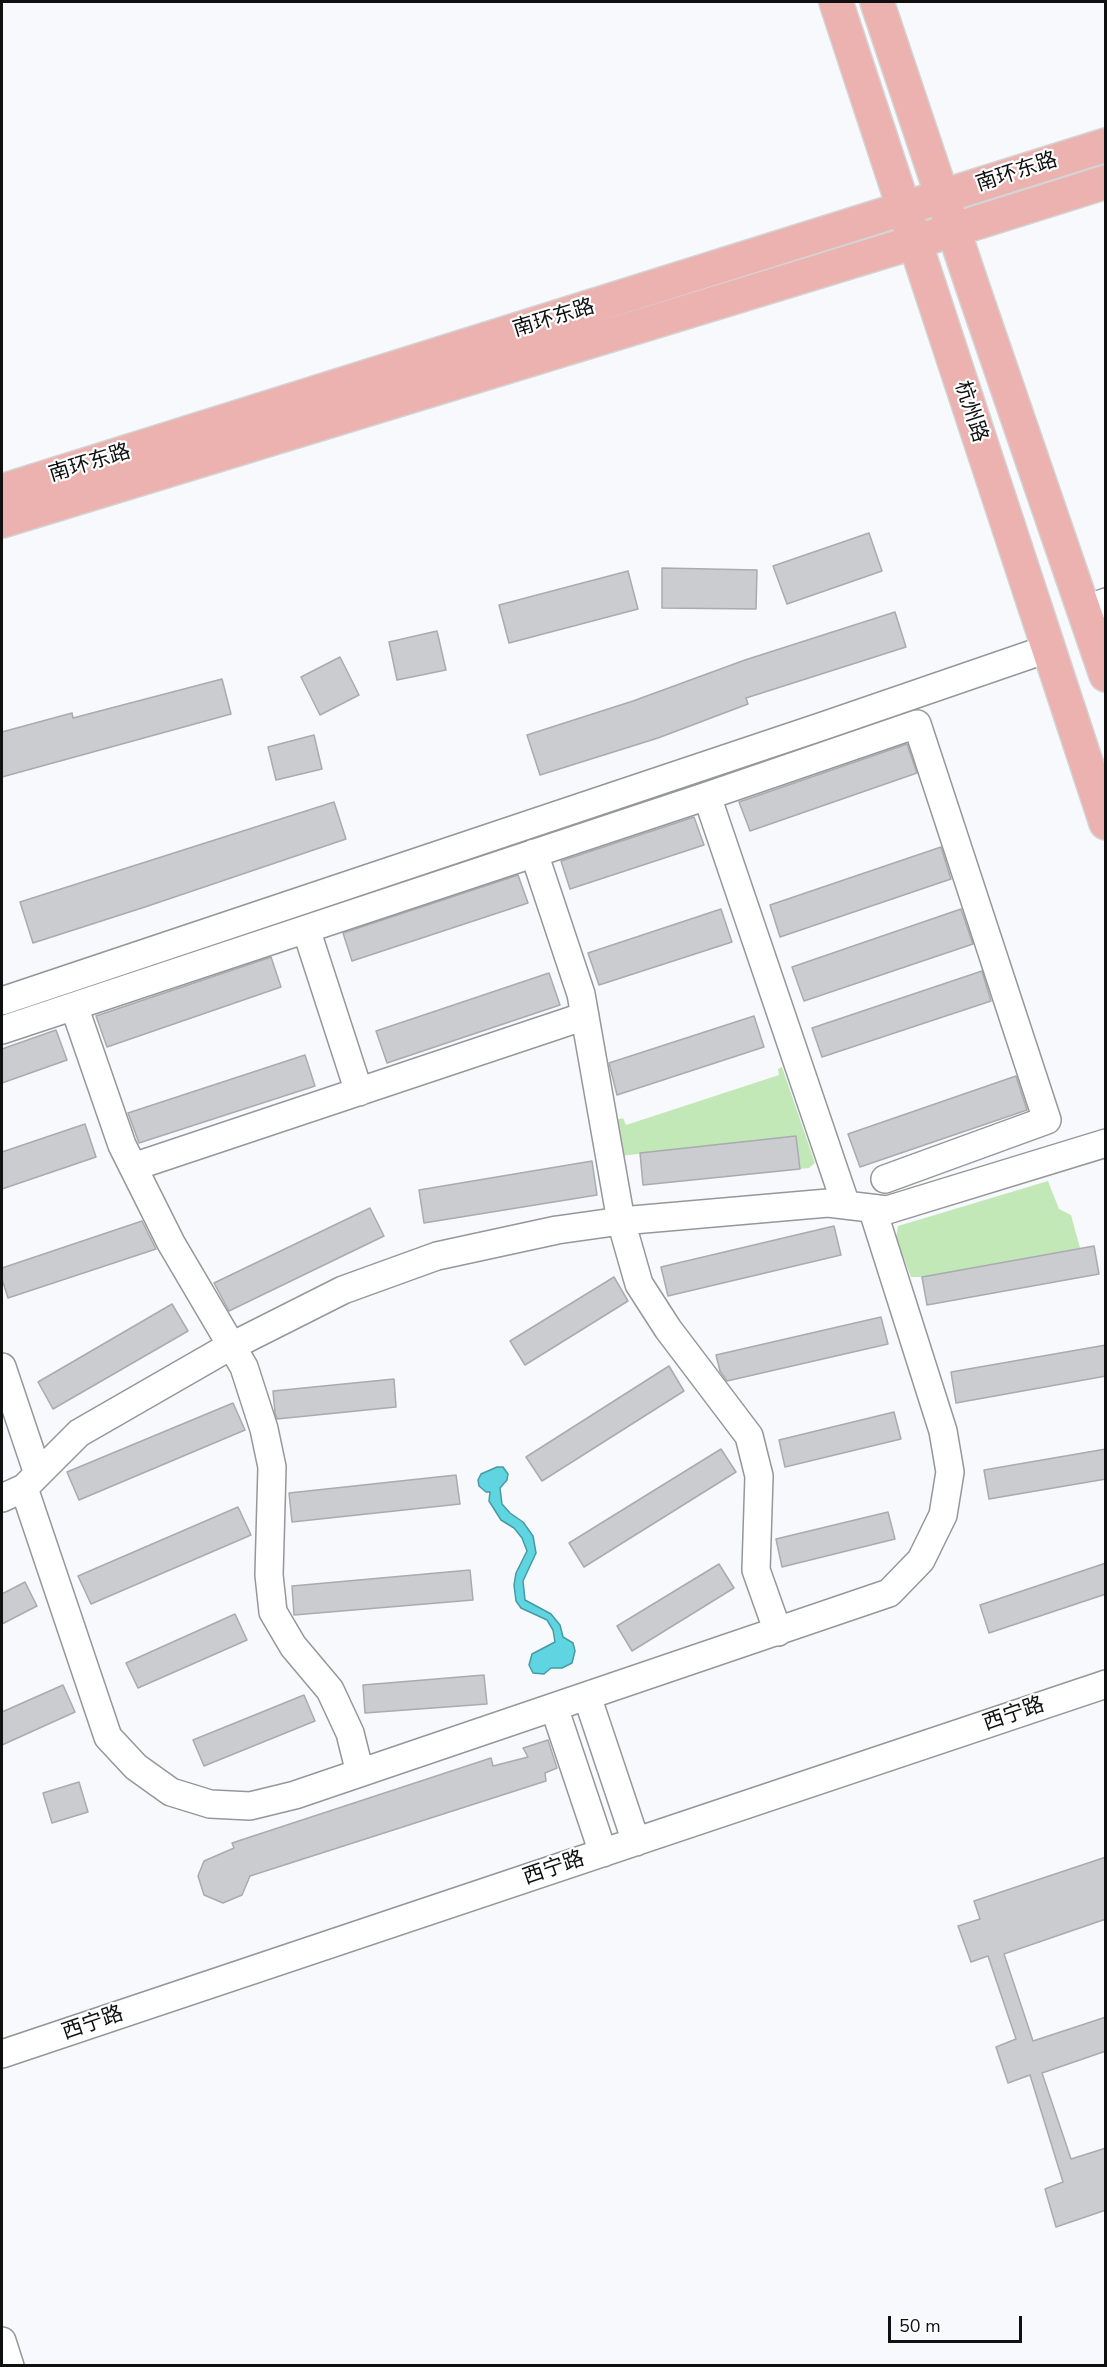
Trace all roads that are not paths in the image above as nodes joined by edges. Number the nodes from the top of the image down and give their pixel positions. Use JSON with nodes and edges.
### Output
{"nodes":[{"id":1,"x":836,"y":2,"type":"edge"},
{"id":2,"x":877,"y":2,"type":"edge"},
{"id":3,"x":1106,"y":145,"type":"edge"},
{"id":4,"x":1106,"y":182,"type":"edge"},
{"id":5,"x":942,"y":197,"type":"junction"},
{"id":6,"x":904,"y":210,"type":"junction"},
{"id":7,"x":953,"y":230,"type":"junction"},
{"id":8,"x":915,"y":242,"type":"junction"},
{"id":9,"x":2,"y":491,"type":"edge"},
{"id":10,"x":2,"y":521,"type":"edge"},
{"id":11,"x":1095,"y":606,"type":"edge"},
{"id":12,"x":1047,"y":649,"type":"junction"},
{"id":13,"x":1106,"y":675,"type":"edge"},
{"id":14,"x":707,"y":796,"type":"junction"},
{"id":15,"x":1106,"y":823,"type":"edge"},
{"id":16,"x":534,"y":854,"type":"junction"},
{"id":17,"x":306,"y":929,"type":"junction"},
{"id":18,"x":2,"y":1001,"type":"edge"},
{"id":19,"x":74,"y":1006,"type":"junction"},
{"id":20,"x":585,"y":1016,"type":"junction"},
{"id":21,"x":2,"y":1030,"type":"edge"},
{"id":22,"x":359,"y":1092,"type":"junction"},
{"id":23,"x":1106,"y":1143,"type":"edge"},
{"id":24,"x":133,"y":1167,"type":"junction"},
{"id":25,"x":885,"y":1179,"type":"dead end"},
{"id":26,"x":846,"y":1205,"type":"junction"},
{"id":27,"x":887,"y":1210,"type":"junction"},
{"id":28,"x":621,"y":1221,"type":"junction"},
{"id":29,"x":230,"y":1347,"type":"junction"},
{"id":30,"x":2,"y":1367,"type":"edge"},
{"id":31,"x":21,"y":1487,"type":"edge"},
{"id":32,"x":778,"y":1632,"type":"junction"},
{"id":33,"x":1106,"y":1684,"type":"edge"},
{"id":34,"x":587,"y":1696,"type":"junction"},
{"id":35,"x":554,"y":1707,"type":"junction"},
{"id":36,"x":360,"y":1773,"type":"junction"},
{"id":37,"x":636,"y":1842,"type":"junction"},
{"id":38,"x":603,"y":1853,"type":"junction"},
{"id":39,"x":2,"y":2054,"type":"edge"},
{"id":40,"x":2,"y":2342,"type":"edge"},
{"id":41,"x":10,"y":2366,"type":"edge"}],
"edges":[{"from":1,"to":6,"type":"main road","name":"杭州路"},
{"from":2,"to":5,"type":"main road","name":"杭州路"},
{"from":3,"to":5,"type":"main road","name":"南环东路"},
{"from":4,"to":7,"type":"main road","name":"南环东路"},
{"from":5,"to":6,"type":"main road","name":"南环东路"},
{"from":5,"to":7,"type":"main road","name":"杭州路"},
{"from":6,"to":8,"type":"main road","name":"杭州路"},
{"from":6,"to":9,"type":"main road","name":"南环东路"},
{"from":7,"to":8,"type":"main road","name":"南环东路"},
{"from":7,"to":11,"type":"main road","name":"杭州路"},
{"from":8,"to":10,"type":"main road","name":"南环东路"},
{"from":8,"to":12,"type":"main road","name":"杭州路"},
{"from":11,"to":13,"type":"main road","name":"杭州路"},
{"from":12,"to":15,"type":"main road","name":"杭州路"},
{"from":12,"to":18,"type":"street"},
{"from":14,"to":16,"type":"street"},
{"from":14,"to":25,"type":"street"},
{"from":14,"to":26,"type":"street"},
{"from":16,"to":17,"type":"street"},
{"from":16,"to":20,"type":"street"},
{"from":17,"to":19,"type":"street"},
{"from":17,"to":22,"type":"street"},
{"from":19,"to":21,"type":"street"},
{"from":19,"to":24,"type":"street"},
{"from":20,"to":22,"type":"street"},
{"from":20,"to":28,"type":"street"},
{"from":22,"to":24,"type":"street"},
{"from":23,"to":27,"type":"street"},
{"from":24,"to":29,"type":"street"},
{"from":26,"to":27,"type":"street"},
{"from":26,"to":28,"type":"street"},
{"from":27,"to":32,"type":"street"},
{"from":28,"to":29,"type":"street"},
{"from":28,"to":32,"type":"street"},
{"from":29,"to":31,"type":"street"},
{"from":29,"to":36,"type":"street"},
{"from":30,"to":31,"type":"street"},
{"from":31,"to":36,"type":"street"},
{"from":32,"to":34,"type":"street"},
{"from":33,"to":37,"type":"street","name":"西宁路"},
{"from":34,"to":35,"type":"street"},
{"from":34,"to":37,"type":"street"},
{"from":35,"to":36,"type":"street"},
{"from":35,"to":38,"type":"street"},
{"from":37,"to":38,"type":"street","name":"西宁路"},
{"from":38,"to":39,"type":"street","name":"西宁路"},
{"from":40,"to":41,"type":"street"}]}
